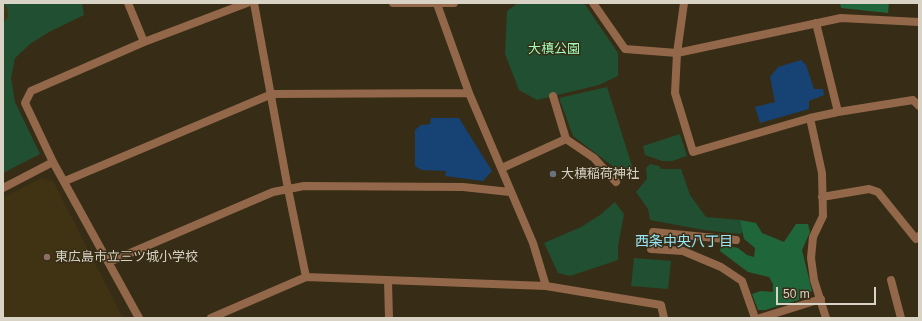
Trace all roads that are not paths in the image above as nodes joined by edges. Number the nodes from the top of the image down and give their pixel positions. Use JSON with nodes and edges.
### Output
{"nodes":[{"id":1,"x":128,"y":3,"type":"edge"},
{"id":2,"x":246,"y":3,"type":"edge"},
{"id":3,"x":254,"y":3,"type":"edge"},
{"id":4,"x":393,"y":3,"type":"edge"},
{"id":5,"x":454,"y":3,"type":"edge"},
{"id":6,"x":592,"y":3,"type":"edge"},
{"id":7,"x":684,"y":3,"type":"edge"},
{"id":8,"x":437,"y":4,"type":"edge"},
{"id":9,"x":919,"y":22,"type":"edge"},
{"id":10,"x":816,"y":23,"type":"junction"},
{"id":11,"x":144,"y":42,"type":"junction"},
{"id":12,"x":677,"y":53,"type":"junction"},
{"id":13,"x":469,"y":93,"type":"junction"},
{"id":14,"x":272,"y":94,"type":"junction"},
{"id":15,"x":553,"y":96,"type":"dead end"},
{"id":16,"x":919,"y":106,"type":"edge"},
{"id":17,"x":838,"y":112,"type":"junction"},
{"id":18,"x":810,"y":118,"type":"junction"},
{"id":19,"x":566,"y":140,"type":"junction"},
{"id":20,"x":53,"y":162,"type":"junction"},
{"id":21,"x":502,"y":168,"type":"junction"},
{"id":22,"x":65,"y":181,"type":"junction"},
{"id":23,"x":616,"y":182,"type":"dead end"},
{"id":24,"x":3,"y":188,"type":"edge"},
{"id":25,"x":288,"y":189,"type":"junction"},
{"id":26,"x":510,"y":192,"type":"junction"},
{"id":27,"x":822,"y":197,"type":"junction"},
{"id":28,"x":919,"y":236,"type":"edge"},
{"id":29,"x":736,"y":240,"type":"dead end"},
{"id":30,"x":109,"y":262,"type":"junction"},
{"id":31,"x":306,"y":277,"type":"junction"},
{"id":32,"x":891,"y":280,"type":"dead end"},
{"id":33,"x":388,"y":281,"type":"junction"},
{"id":34,"x":546,"y":286,"type":"junction"},
{"id":35,"x":821,"y":299,"type":"junction"},
{"id":36,"x":139,"y":318,"type":"edge"},
{"id":37,"x":211,"y":318,"type":"edge"},
{"id":38,"x":389,"y":318,"type":"edge"},
{"id":39,"x":664,"y":318,"type":"edge"},
{"id":40,"x":755,"y":318,"type":"edge"},
{"id":41,"x":760,"y":318,"type":"edge"},
{"id":42,"x":826,"y":318,"type":"edge"},
{"id":43,"x":901,"y":318,"type":"edge"}],
"edges":[{"from":1,"to":11,"type":"street"},
{"from":2,"to":11,"type":"street"},
{"from":3,"to":14,"type":"street"},
{"from":4,"to":8,"type":"street"},
{"from":5,"to":8,"type":"street"},
{"from":6,"to":12,"type":"street"},
{"from":7,"to":12,"type":"street"},
{"from":8,"to":13,"type":"street"},
{"from":9,"to":10,"type":"street"},
{"from":10,"to":12,"type":"street"},
{"from":10,"to":17,"type":"street"},
{"from":11,"to":20,"type":"street"},
{"from":12,"to":18,"type":"street"},
{"from":13,"to":14,"type":"street"},
{"from":13,"to":21,"type":"street"},
{"from":14,"to":22,"type":"street"},
{"from":14,"to":25,"type":"street"},
{"from":15,"to":19,"type":"street"},
{"from":16,"to":17,"type":"street"},
{"from":17,"to":18,"type":"street"},
{"from":18,"to":27,"type":"street"},
{"from":19,"to":21,"type":"street"},
{"from":19,"to":23,"type":"street"},
{"from":20,"to":22,"type":"street"},
{"from":20,"to":24,"type":"street"},
{"from":21,"to":26,"type":"street"},
{"from":22,"to":30,"type":"street"},
{"from":25,"to":26,"type":"street"},
{"from":25,"to":30,"type":"street"},
{"from":25,"to":31,"type":"street"},
{"from":26,"to":34,"type":"street"},
{"from":27,"to":28,"type":"street"},
{"from":27,"to":35,"type":"street"},
{"from":29,"to":40,"type":"street"},
{"from":30,"to":36,"type":"street"},
{"from":31,"to":33,"type":"street"},
{"from":31,"to":37,"type":"street"},
{"from":32,"to":43,"type":"street"},
{"from":33,"to":34,"type":"street"},
{"from":33,"to":38,"type":"street"},
{"from":34,"to":39,"type":"street"},
{"from":35,"to":41,"type":"street"},
{"from":35,"to":42,"type":"street"}]}
